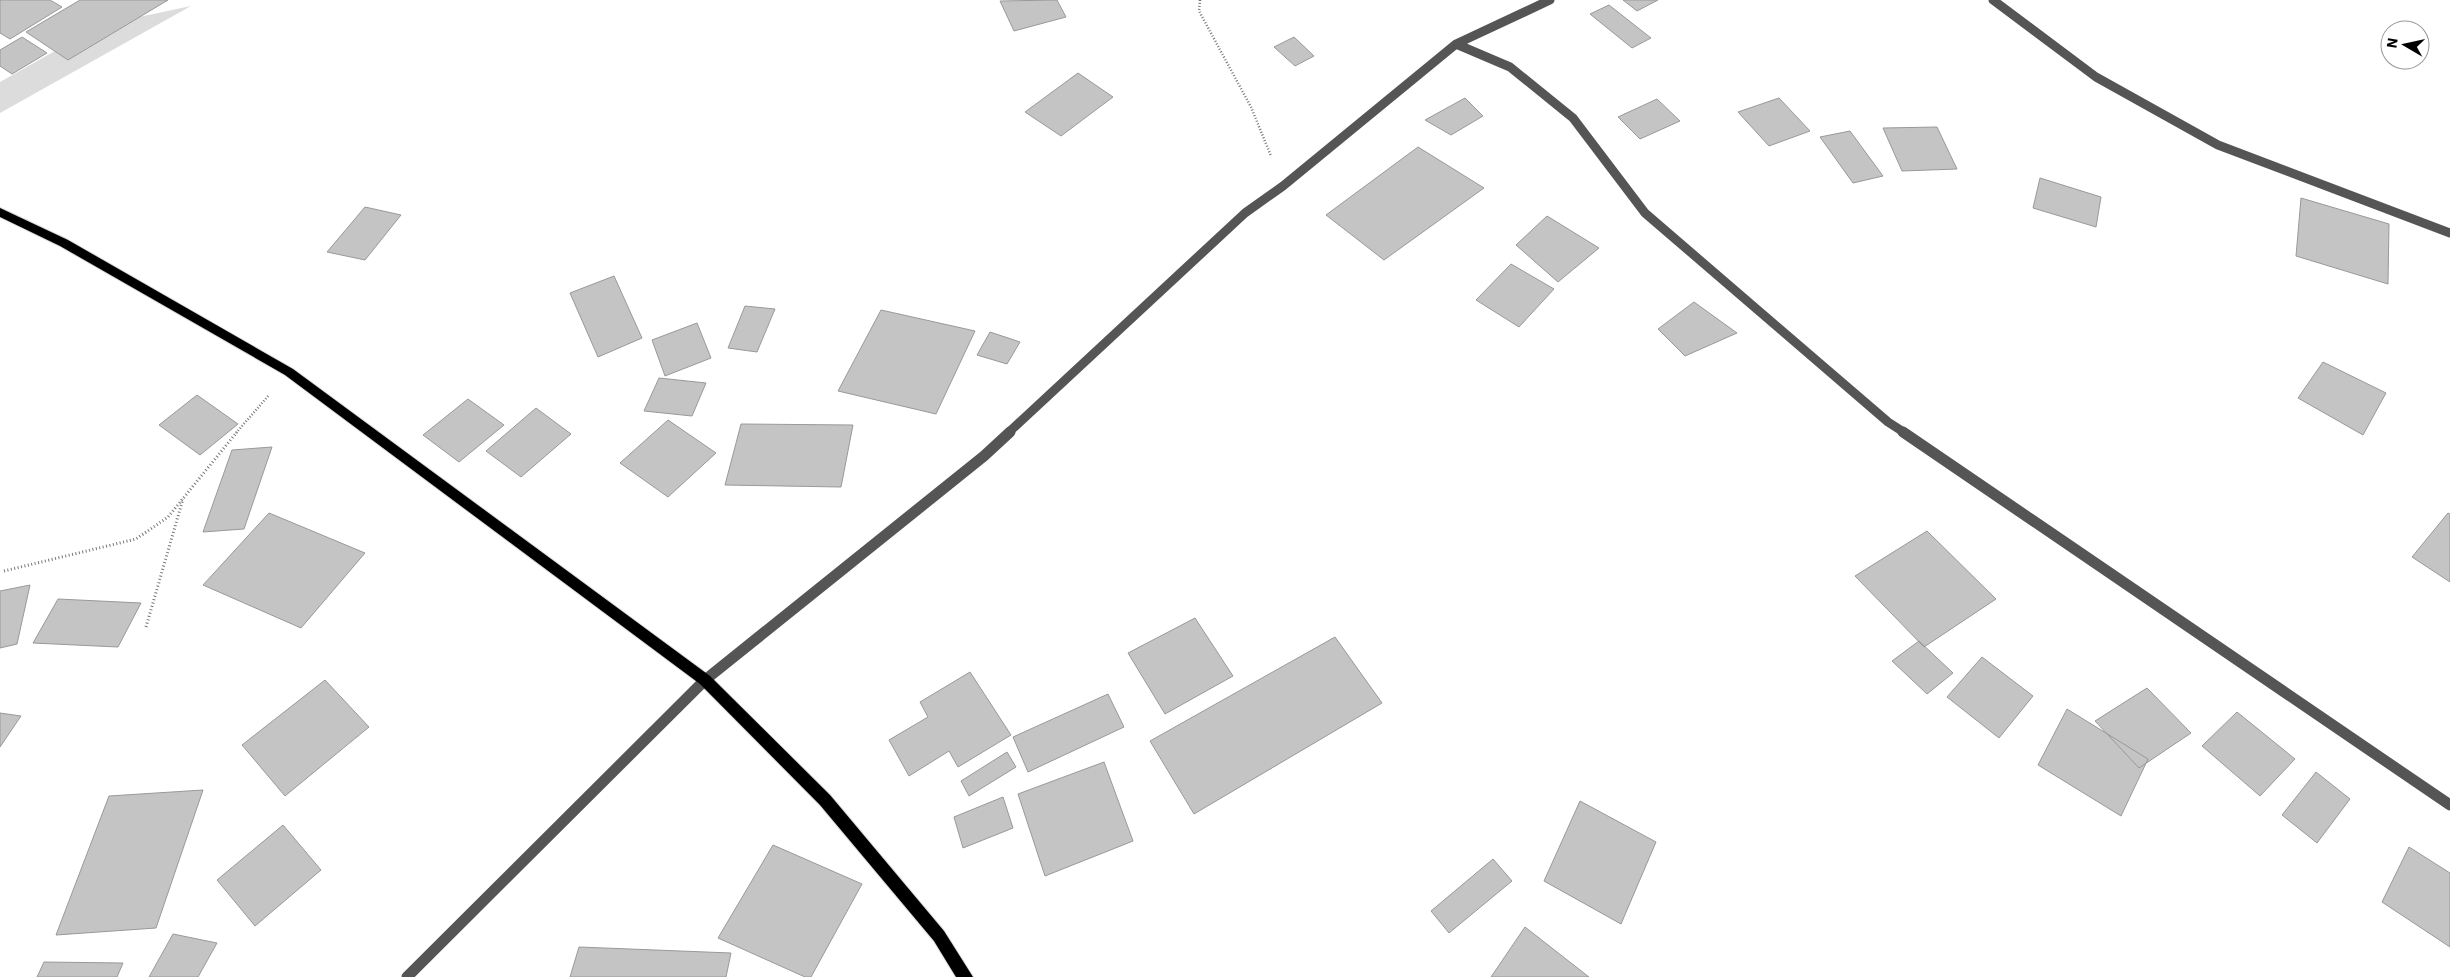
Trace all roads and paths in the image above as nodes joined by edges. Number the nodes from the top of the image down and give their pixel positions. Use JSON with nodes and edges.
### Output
{"nodes":[{"id":1,"x":1200,"y":0,"type":"edge"},
{"id":2,"x":1550,"y":0,"type":"edge"},
{"id":3,"x":1993,"y":0,"type":"edge"},
{"id":4,"x":1456,"y":44,"type":"junction"},
{"id":5,"x":1283,"y":186,"type":"junction"},
{"id":6,"x":0,"y":212,"type":"edge"},
{"id":7,"x":2450,"y":232,"type":"edge"},
{"id":8,"x":289,"y":372,"type":"junction"},
{"id":9,"x":184,"y":496,"type":"junction"},
{"id":10,"x":4,"y":571,"type":"dead end"},
{"id":11,"x":146,"y":626,"type":"dead end"},
{"id":12,"x":705,"y":680,"type":"junction"},
{"id":13,"x":2450,"y":805,"type":"edge"},
{"id":14,"x":407,"y":977,"type":"edge"},
{"id":15,"x":965,"y":977,"type":"edge"}],
"edges":[{"from":1,"to":5,"type":"path"},
{"from":2,"to":4,"type":"street"},
{"from":3,"to":7,"type":"street"},
{"from":4,"to":5,"type":"street"},
{"from":4,"to":13,"type":"street"},
{"from":5,"to":12,"type":"street"},
{"from":6,"to":8,"type":"main road"},
{"from":8,"to":9,"type":"path"},
{"from":8,"to":12,"type":"main road"},
{"from":9,"to":10,"type":"path"},
{"from":9,"to":11,"type":"path"},
{"from":12,"to":14,"type":"street"},
{"from":12,"to":15,"type":"main road"}]}
